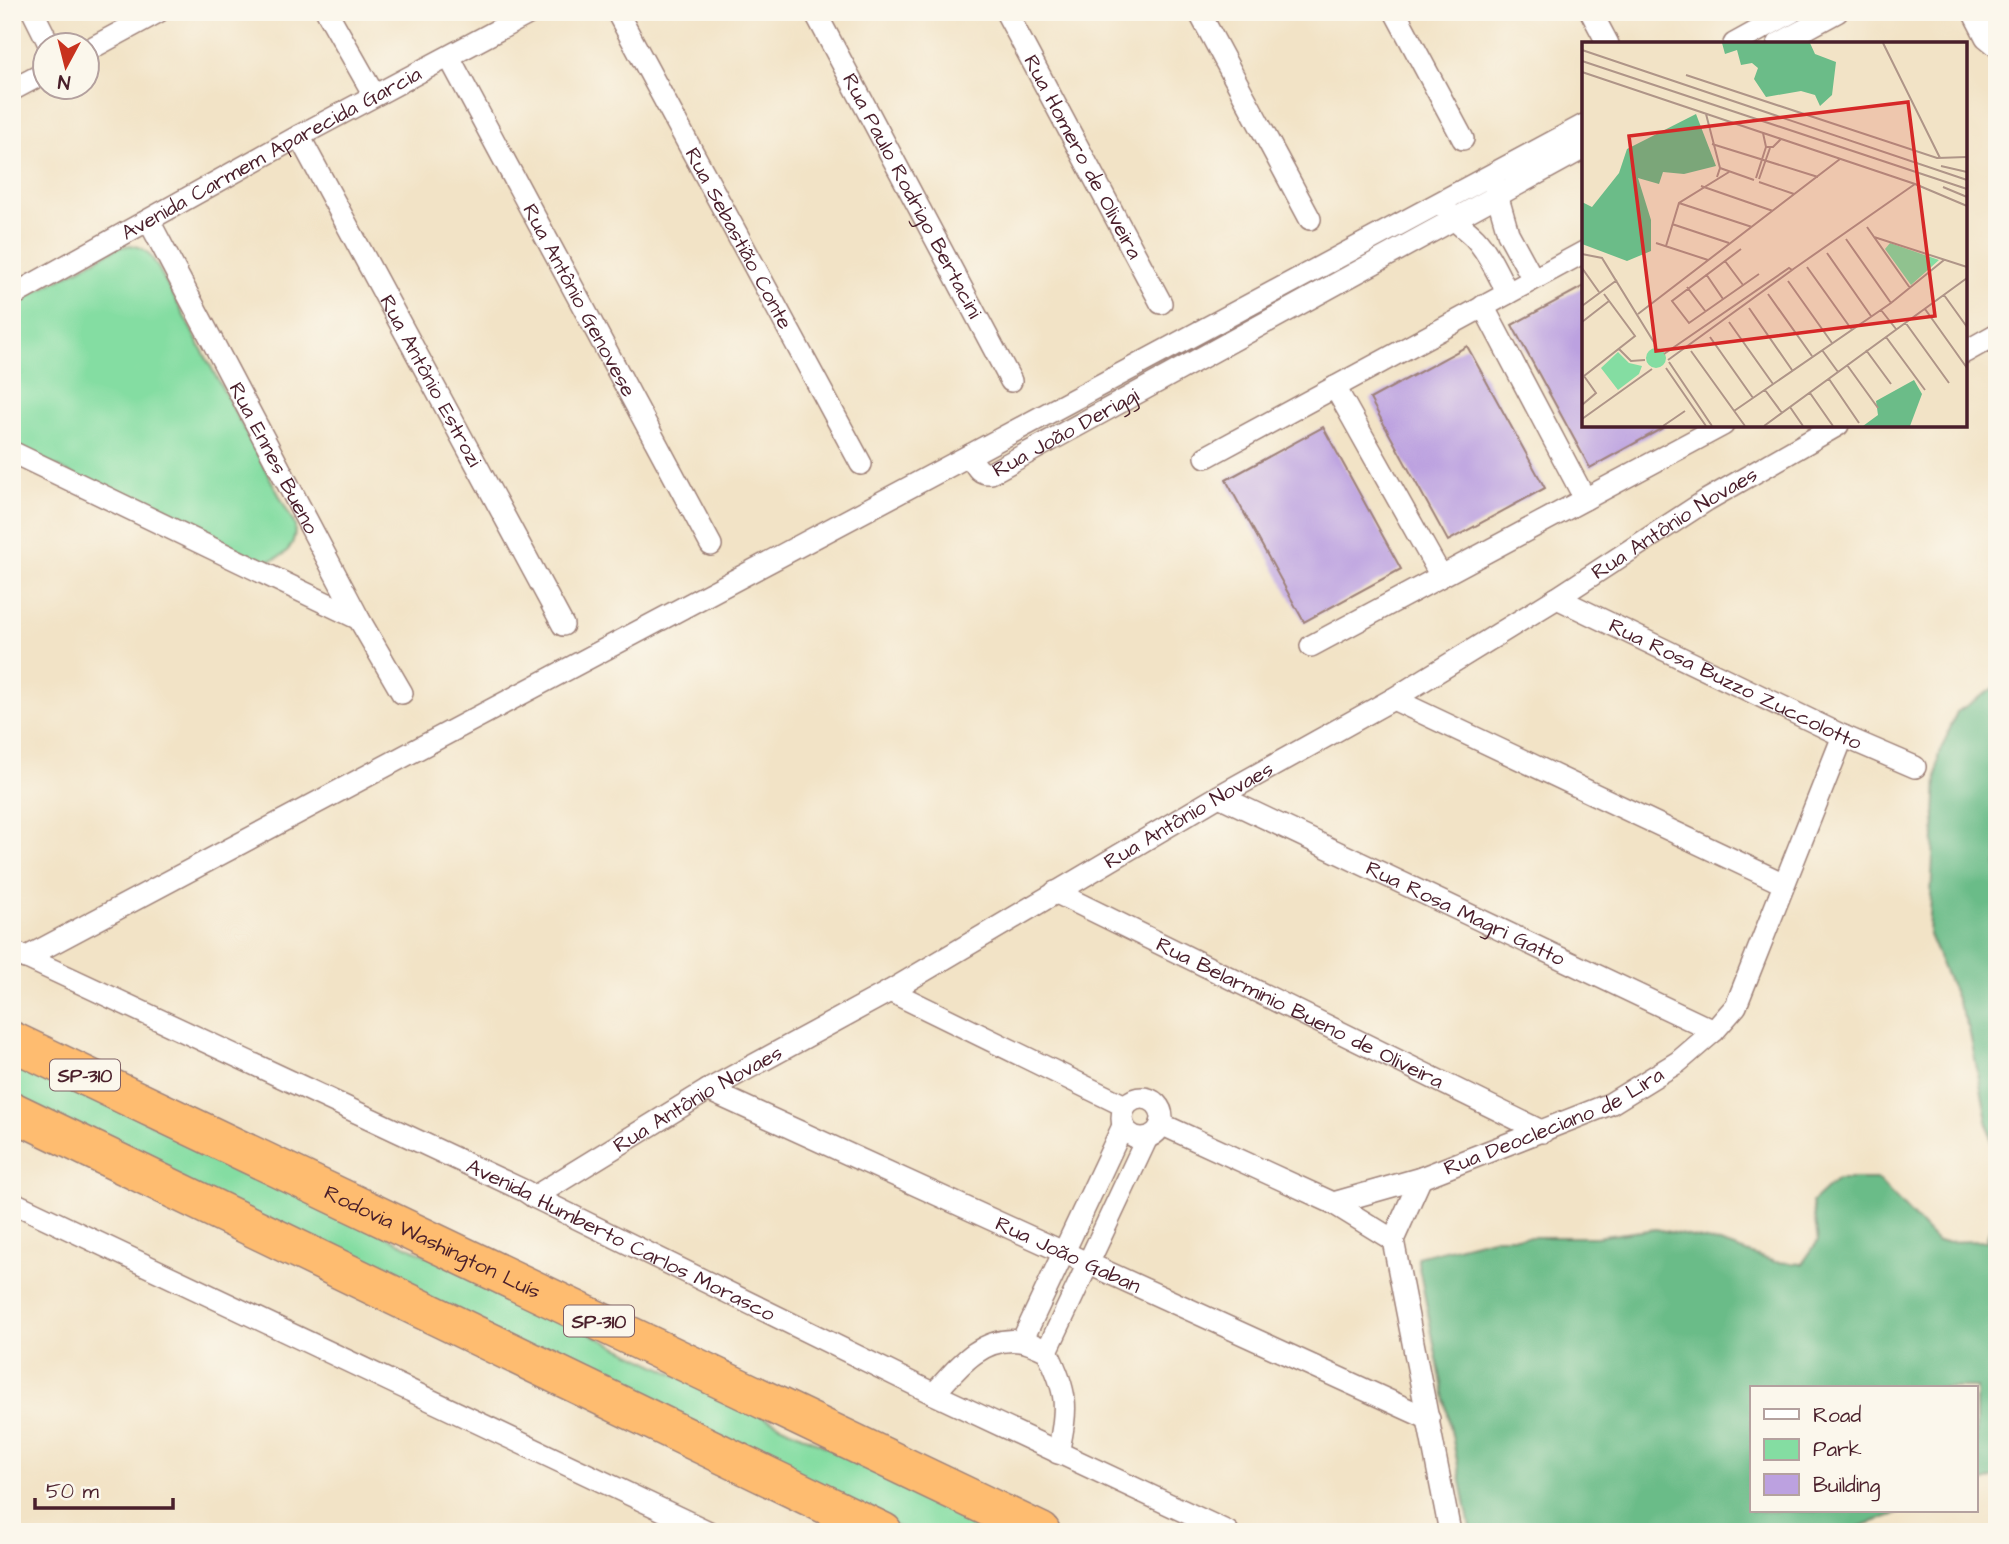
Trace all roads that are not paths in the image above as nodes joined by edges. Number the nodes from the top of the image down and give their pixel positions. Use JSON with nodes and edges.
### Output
{"nodes":[{"id":1,"x":33,"y":12,"type":"edge"},
{"id":2,"x":158,"y":12,"type":"edge"},
{"id":3,"x":327,"y":12,"type":"edge"},
{"id":4,"x":532,"y":12,"type":"edge"},
{"id":5,"x":617,"y":12,"type":"edge"},
{"id":6,"x":815,"y":12,"type":"edge"},
{"id":7,"x":1006,"y":12,"type":"edge"},
{"id":8,"x":1199,"y":12,"type":"edge"},
{"id":9,"x":1395,"y":12,"type":"edge"},
{"id":10,"x":1591,"y":12,"type":"edge"},
{"id":11,"x":1792,"y":12,"type":"edge"},
{"id":12,"x":1837,"y":12,"type":"edge"},
{"id":13,"x":1973,"y":12,"type":"edge"},
{"id":14,"x":43,"y":32,"type":"edge"},
{"id":15,"x":102,"y":42,"type":"edge"},
{"id":16,"x":1607,"y":42,"type":"edge"},
{"id":17,"x":1738,"y":42,"type":"edge"},
{"id":18,"x":1782,"y":42,"type":"edge"},
{"id":19,"x":1997,"y":46,"type":"edge"},
{"id":20,"x":449,"y":57,"type":"junction"},
{"id":21,"x":32,"y":79,"type":"edge"},
{"id":22,"x":12,"y":90,"type":"edge"},
{"id":23,"x":374,"y":95,"type":"junction"},
{"id":24,"x":1582,"y":126,"type":"edge"},
{"id":25,"x":299,"y":136,"type":"junction"},
{"id":26,"x":1463,"y":139,"type":"dead end"},
{"id":27,"x":1582,"y":149,"type":"edge"},
{"id":28,"x":1495,"y":185,"type":"junction"},
{"id":29,"x":1447,"y":211,"type":"junction"},
{"id":30,"x":1310,"y":219,"type":"dead end"},
{"id":31,"x":149,"y":221,"type":"junction"},
{"id":32,"x":1582,"y":253,"type":"edge"},
{"id":33,"x":1533,"y":279,"type":"junction"},
{"id":34,"x":1508,"y":293,"type":"junction"},
{"id":35,"x":12,"y":296,"type":"edge"},
{"id":36,"x":1161,"y":303,"type":"dead end"},
{"id":37,"x":1483,"y":306,"type":"junction"},
{"id":38,"x":1997,"y":334,"type":"edge"},
{"id":39,"x":1967,"y":351,"type":"edge"},
{"id":40,"x":1011,"y":382,"type":"dead end"},
{"id":41,"x":1335,"y":387,"type":"junction"},
{"id":42,"x":1719,"y":427,"type":"edge"},
{"id":43,"x":1835,"y":427,"type":"edge"},
{"id":44,"x":12,"y":452,"type":"edge"},
{"id":45,"x":1206,"y":457,"type":"dead end"},
{"id":46,"x":861,"y":464,"type":"dead end"},
{"id":47,"x":1585,"y":499,"type":"junction"},
{"id":48,"x":711,"y":545,"type":"dead end"},
{"id":49,"x":1441,"y":576,"type":"junction"},
{"id":50,"x":1557,"y":598,"type":"junction"},
{"id":51,"x":359,"y":619,"type":"junction"},
{"id":52,"x":563,"y":625,"type":"dead end"},
{"id":53,"x":1311,"y":646,"type":"dead end"},
{"id":54,"x":402,"y":693,"type":"dead end"},
{"id":55,"x":1393,"y":699,"type":"junction"},
{"id":56,"x":1843,"y":736,"type":"junction"},
{"id":57,"x":1915,"y":767,"type":"dead end"},
{"id":58,"x":1219,"y":796,"type":"junction"},
{"id":59,"x":1784,"y":884,"type":"junction"},
{"id":60,"x":1055,"y":892,"type":"junction"},
{"id":61,"x":19,"y":955,"type":"edge"},
{"id":62,"x":890,"y":991,"type":"junction"},
{"id":63,"x":12,"y":1023,"type":"edge"},
{"id":64,"x":1714,"y":1031,"type":"junction"},
{"id":65,"x":12,"y":1041,"type":"edge"},
{"id":66,"x":708,"y":1090,"type":"junction"},
{"id":67,"x":158,"y":1109,"type":"junction"},
{"id":68,"x":12,"y":1111,"type":"edge"},
{"id":69,"x":1124,"y":1116,"type":"junction"},
{"id":70,"x":1154,"y":1131,"type":"junction"},
{"id":71,"x":12,"y":1132,"type":"edge"},
{"id":72,"x":1544,"y":1132,"type":"junction"},
{"id":73,"x":1421,"y":1178,"type":"junction"},
{"id":74,"x":534,"y":1197,"type":"junction"},
{"id":75,"x":195,"y":1198,"type":"junction"},
{"id":76,"x":12,"y":1202,"type":"edge"},
{"id":77,"x":1333,"y":1203,"type":"junction"},
{"id":78,"x":1393,"y":1240,"type":"junction"},
{"id":79,"x":1064,"y":1253,"type":"junction"},
{"id":80,"x":1089,"y":1264,"type":"junction"},
{"id":81,"x":1022,"y":1341,"type":"junction"},
{"id":82,"x":1047,"y":1351,"type":"junction"},
{"id":83,"x":934,"y":1394,"type":"junction"},
{"id":84,"x":1429,"y":1419,"type":"junction"},
{"id":85,"x":1058,"y":1453,"type":"junction"},
{"id":86,"x":709,"y":1532,"type":"edge"},
{"id":87,"x":883,"y":1532,"type":"edge"},
{"id":88,"x":1041,"y":1532,"type":"edge"},
{"id":89,"x":1228,"y":1532,"type":"edge"},
{"id":90,"x":1450,"y":1532,"type":"edge"}],
"edges":[{"from":1,"to":14,"type":"street"},
{"from":2,"to":15,"type":"street"},
{"from":3,"to":23,"type":"street"},
{"from":4,"to":20,"type":"street","name":"Avenida Carmem Aparecida Garcia"},
{"from":5,"to":46,"type":"street","name":"Rua Sebastião Conte"},
{"from":6,"to":40,"type":"street","name":"Rua Paulo Rodrigo Bertacini"},
{"from":7,"to":36,"type":"street","name":"Rua Homero de Oliveira"},
{"from":8,"to":30,"type":"street"},
{"from":9,"to":26,"type":"street"},
{"from":10,"to":16,"type":"street"},
{"from":11,"to":17,"type":"street"},
{"from":12,"to":18,"type":"street"},
{"from":13,"to":19,"type":"street"},
{"from":20,"to":23,"type":"street","name":"Avenida Carmem Aparecida Garcia"},
{"from":20,"to":48,"type":"street","name":"Rua Antônio Genovese"},
{"from":21,"to":22,"type":"street"},
{"from":23,"to":25,"type":"street","name":"Avenida Carmem Aparecida Garcia"},
{"from":24,"to":28,"type":"street","name":"Rua João Deriggi"},
{"from":25,"to":31,"type":"street","name":"Avenida Carmem Aparecida Garcia"},
{"from":25,"to":52,"type":"street","name":"Rua Antônio Estrozi"},
{"from":27,"to":28,"type":"street","name":"Rua João Deriggi"},
{"from":28,"to":29,"type":"street","name":"Rua João Deriggi"},
{"from":28,"to":33,"type":"street"},
{"from":29,"to":34,"type":"street"},
{"from":29,"to":61,"type":"street","name":"Rua João Deriggi"},
{"from":31,"to":35,"type":"street","name":"Avenida Carmem Aparecida Garcia"},
{"from":31,"to":51,"type":"street","name":"Rua Ennes Bueno"},
{"from":32,"to":33,"type":"street"},
{"from":33,"to":34,"type":"street"},
{"from":34,"to":37,"type":"street"},
{"from":37,"to":41,"type":"street"},
{"from":37,"to":47,"type":"street"},
{"from":38,"to":39,"type":"street"},
{"from":41,"to":45,"type":"street"},
{"from":41,"to":49,"type":"street"},
{"from":42,"to":47,"type":"street"},
{"from":43,"to":50,"type":"street","name":"Rua Antônio Novaes"},
{"from":44,"to":51,"type":"street"},
{"from":47,"to":49,"type":"street"},
{"from":49,"to":53,"type":"street"},
{"from":50,"to":55,"type":"street","name":"Rua Antônio Novaes"},
{"from":50,"to":56,"type":"street","name":"Rua Rosa Buzzo Zuccolotto"},
{"from":51,"to":54,"type":"street","name":"Rua Ennes Bueno"},
{"from":55,"to":58,"type":"street","name":"Rua Antônio Novaes"},
{"from":55,"to":59,"type":"street"},
{"from":56,"to":57,"type":"street","name":"Rua Rosa Buzzo Zuccolotto"},
{"from":56,"to":59,"type":"street","name":"Rua Deocleciano de Lira"},
{"from":58,"to":60,"type":"street","name":"Rua Antônio Novaes"},
{"from":58,"to":64,"type":"street","name":"Rua Rosa Magri Gatto"},
{"from":59,"to":64,"type":"street","name":"Rua Deocleciano de Lira"},
{"from":60,"to":62,"type":"street","name":"Rua Antônio Novaes"},
{"from":60,"to":72,"type":"street","name":"Rua Belarminio Bueno de Oliveira"},
{"from":61,"to":74,"type":"street","name":"Avenida Humberto Carlos Morasco"},
{"from":62,"to":66,"type":"street","name":"Rua Antônio Novaes"},
{"from":62,"to":69,"type":"street"},
{"from":63,"to":67,"type":"highway"},
{"from":64,"to":72,"type":"street","name":"Rua Deocleciano de Lira"},
{"from":65,"to":67,"type":"highway","name":"Rodovia Washington Luís","number":"SP-310"},
{"from":66,"to":74,"type":"street","name":"Rua Antônio Novaes"},
{"from":66,"to":79,"type":"street","name":"Rua João Gaban"},
{"from":67,"to":88,"type":"highway","name":"Rodovia Washington Luís","number":"SP-310"},
{"from":68,"to":75,"type":"highway"},
{"from":69,"to":70,"type":"street"},
{"from":69,"to":70,"type":"street"},
{"from":69,"to":79,"type":"street"},
{"from":70,"to":77,"type":"street"},
{"from":70,"to":80,"type":"street"},
{"from":71,"to":75,"type":"highway"},
{"from":72,"to":73,"type":"street","name":"Rua Deocleciano de Lira"},
{"from":73,"to":77,"type":"street"},
{"from":73,"to":78,"type":"street","name":"Rua Deocleciano de Lira"},
{"from":74,"to":83,"type":"street","name":"Avenida Humberto Carlos Morasco"},
{"from":75,"to":87,"type":"highway"},
{"from":76,"to":86,"type":"street"},
{"from":77,"to":78,"type":"street"},
{"from":78,"to":84,"type":"street"},
{"from":79,"to":80,"type":"street","name":"Rua João Gaban"},
{"from":79,"to":81,"type":"street"},
{"from":80,"to":82,"type":"street"},
{"from":80,"to":84,"type":"street","name":"Rua João Gaban"},
{"from":81,"to":82,"type":"street"},
{"from":81,"to":83,"type":"street"},
{"from":82,"to":85,"type":"street"},
{"from":83,"to":85,"type":"street","name":"Avenida Humberto Carlos Morasco"},
{"from":84,"to":90,"type":"street"},
{"from":85,"to":89,"type":"street","name":"Avenida Humberto Carlos Morasco"}]}
